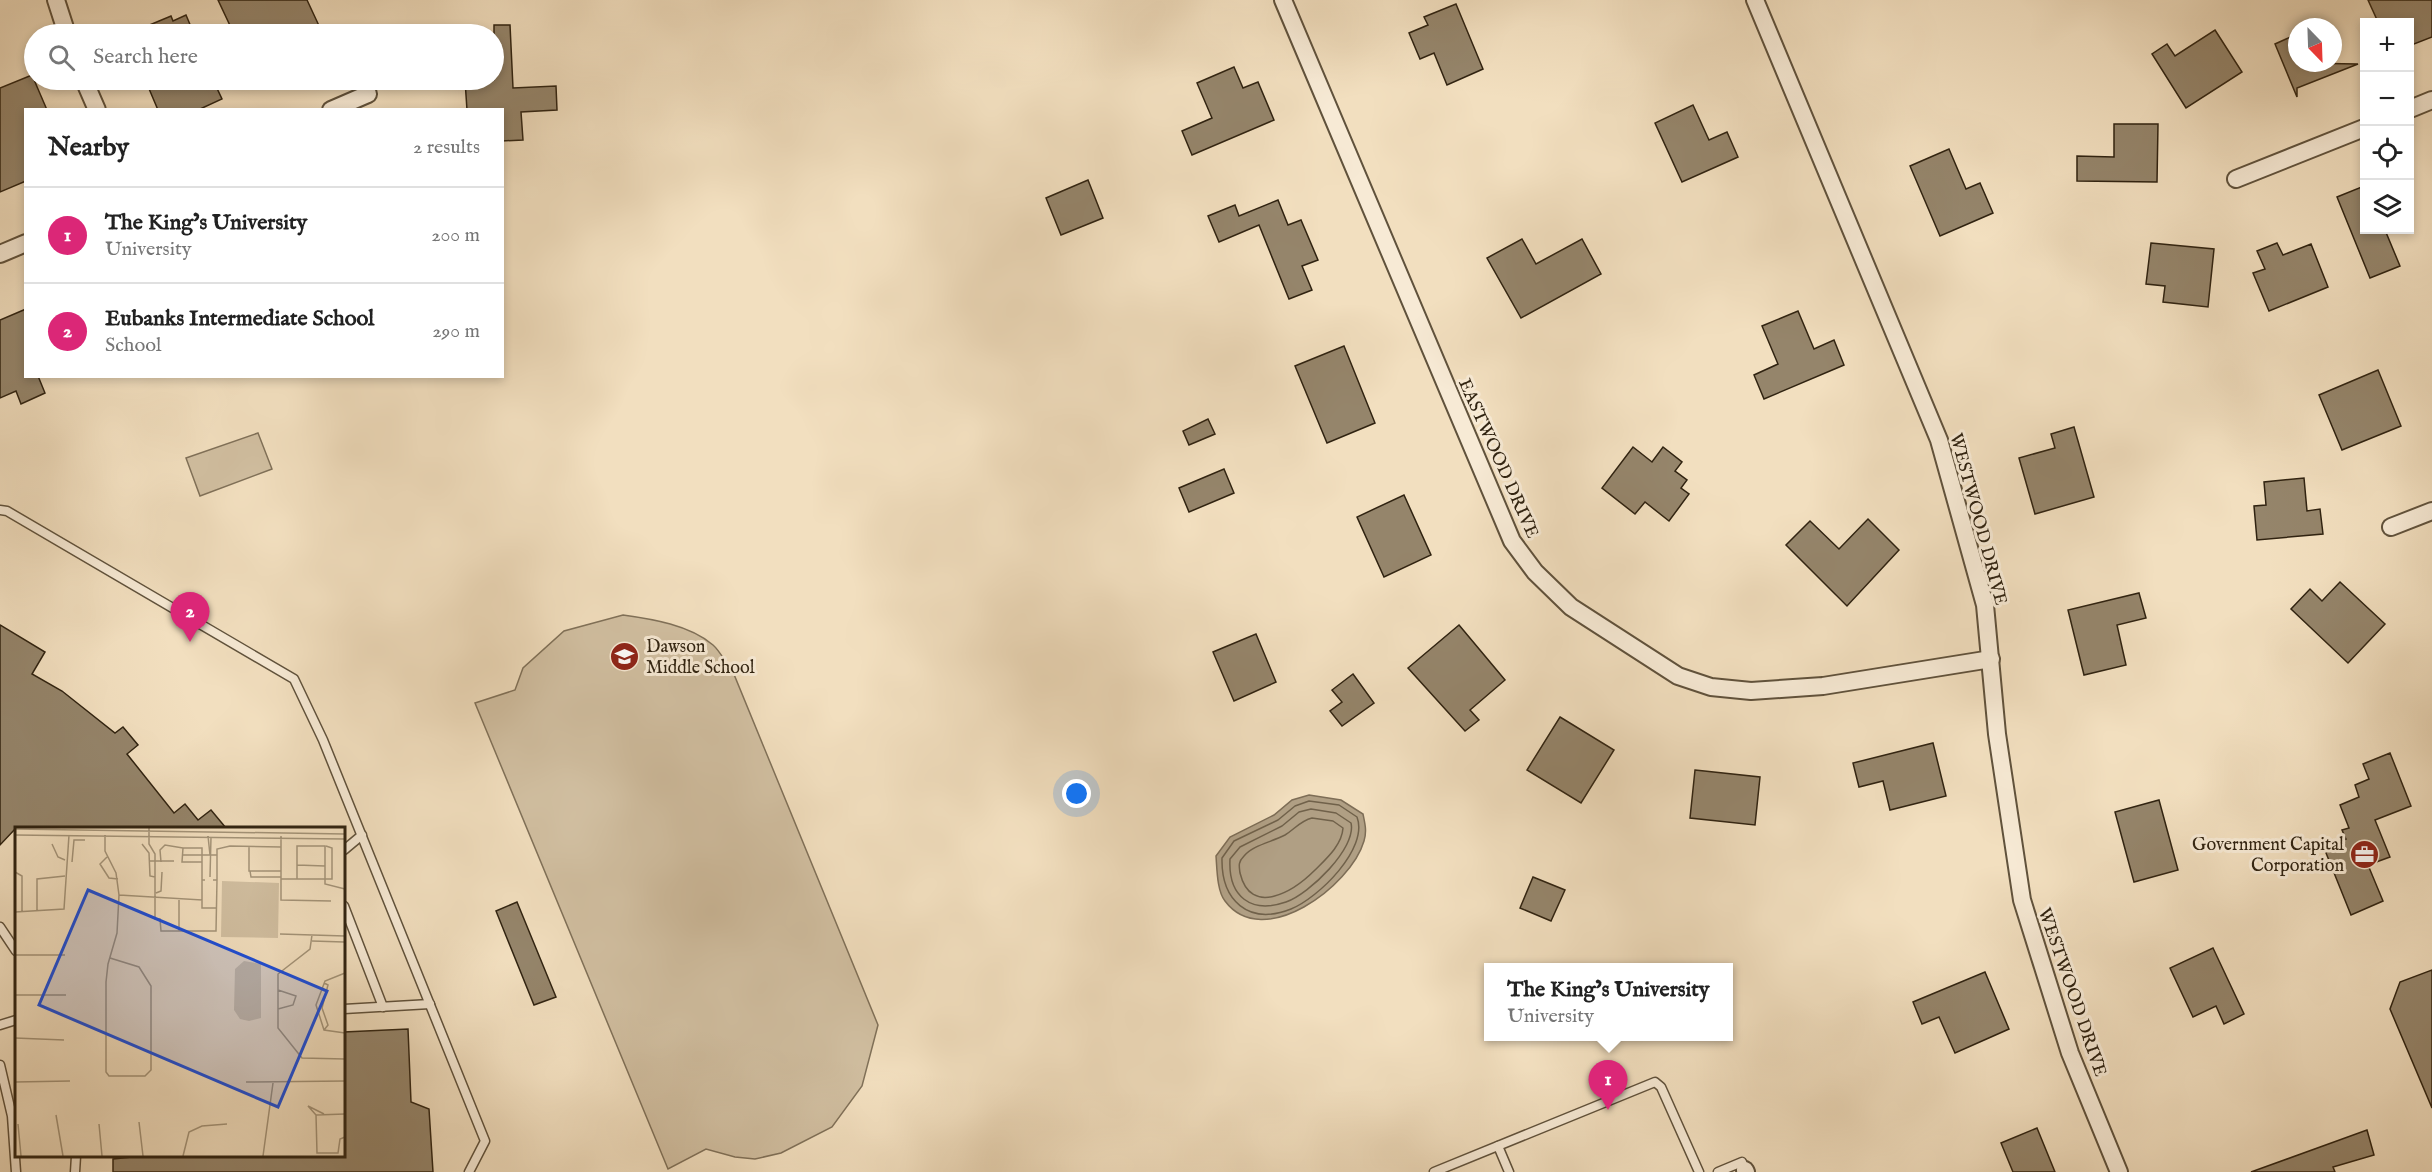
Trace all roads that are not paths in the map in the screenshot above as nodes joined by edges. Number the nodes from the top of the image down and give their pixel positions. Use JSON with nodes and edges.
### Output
{"nodes":[{"id":1,"x":56,"y":0,"type":"edge"},
{"id":2,"x":1283,"y":0,"type":"edge"},
{"id":3,"x":1755,"y":0,"type":"edge"},
{"id":4,"x":64,"y":24,"type":"edge"},
{"id":5,"x":89,"y":90,"type":"edge"},
{"id":6,"x":368,"y":94,"type":"dead end"},
{"id":7,"x":2432,"y":100,"type":"edge"},
{"id":8,"x":2414,"y":107,"type":"edge"},
{"id":9,"x":97,"y":108,"type":"edge"},
{"id":10,"x":336,"y":108,"type":"edge"},
{"id":11,"x":2360,"y":130,"type":"edge"},
{"id":12,"x":2236,"y":179,"type":"dead end"},
{"id":13,"x":24,"y":244,"type":"edge"},
{"id":14,"x":0,"y":254,"type":"edge"},
{"id":15,"x":0,"y":510,"type":"edge"},
{"id":16,"x":2432,"y":511,"type":"edge"},
{"id":17,"x":2391,"y":527,"type":"dead end"},
{"id":18,"x":1991,"y":659,"type":"junction"},
{"id":19,"x":362,"y":835,"type":"junction"},
{"id":20,"x":345,"y":849,"type":"edge"},
{"id":21,"x":345,"y":909,"type":"edge"},
{"id":22,"x":0,"y":927,"type":"edge"},
{"id":23,"x":15,"y":950,"type":"edge"},
{"id":24,"x":430,"y":1004,"type":"junction"},
{"id":25,"x":383,"y":1007,"type":"junction"},
{"id":26,"x":345,"y":1009,"type":"edge"},
{"id":27,"x":15,"y":1020,"type":"edge"},
{"id":28,"x":0,"y":1025,"type":"edge"},
{"id":29,"x":0,"y":1065,"type":"edge"},
{"id":30,"x":1498,"y":1146,"type":"junction"},
{"id":31,"x":76,"y":1157,"type":"edge"},
{"id":32,"x":1745,"y":1171,"type":"edge"},
{"id":33,"x":16,"y":1172,"type":"edge"},
{"id":34,"x":75,"y":1172,"type":"edge"},
{"id":35,"x":469,"y":1172,"type":"edge"},
{"id":36,"x":1434,"y":1172,"type":"edge"},
{"id":37,"x":1509,"y":1172,"type":"edge"},
{"id":38,"x":1699,"y":1172,"type":"edge"},
{"id":39,"x":1718,"y":1172,"type":"edge"},
{"id":40,"x":2119,"y":1172,"type":"edge"}],
"edges":[{"from":1,"to":4,"type":"street"},
{"from":2,"to":18,"type":"street","name":"EASTWOOD DRIVE"},
{"from":3,"to":18,"type":"street","name":"WESTWOOD DRIVE"},
{"from":5,"to":9,"type":"street"},
{"from":6,"to":10,"type":"street"},
{"from":7,"to":8,"type":"street"},
{"from":11,"to":12,"type":"street"},
{"from":13,"to":14,"type":"street"},
{"from":15,"to":19,"type":"lane"},
{"from":16,"to":17,"type":"street"},
{"from":18,"to":40,"type":"street","name":"WESTWOOD DRIVE"},
{"from":19,"to":20,"type":"lane"},
{"from":19,"to":24,"type":"lane"},
{"from":21,"to":25,"type":"lane"},
{"from":22,"to":23,"type":"lane"},
{"from":24,"to":25,"type":"lane"},
{"from":24,"to":35,"type":"lane"},
{"from":25,"to":26,"type":"lane"},
{"from":27,"to":28,"type":"lane"},
{"from":29,"to":33,"type":"lane"},
{"from":30,"to":36,"type":"lane"},
{"from":30,"to":37,"type":"lane"},
{"from":30,"to":38,"type":"lane"},
{"from":31,"to":34,"type":"lane"},
{"from":32,"to":39,"type":"lane"}]}
